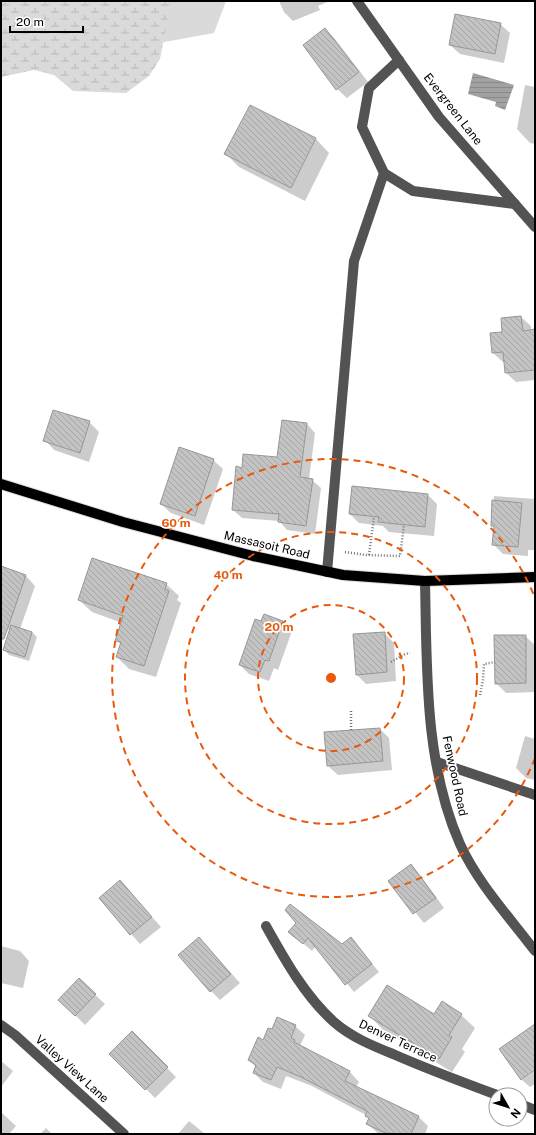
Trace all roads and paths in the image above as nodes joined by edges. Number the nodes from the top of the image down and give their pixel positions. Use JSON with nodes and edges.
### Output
{"nodes":[{"id":1,"x":357,"y":1,"type":"edge"},
{"id":2,"x":399,"y":60,"type":"junction"},
{"id":3,"x":384,"y":173,"type":"junction"},
{"id":4,"x":515,"y":204,"type":"junction"},
{"id":5,"x":535,"y":227,"type":"edge"},
{"id":6,"x":1,"y":484,"type":"edge"},
{"id":7,"x":374,"y":517,"type":"dead end"},
{"id":8,"x":404,"y":525,"type":"dead end"},
{"id":9,"x":329,"y":549,"type":"junction"},
{"id":10,"x":369,"y":555,"type":"junction"},
{"id":11,"x":327,"y":572,"type":"junction"},
{"id":12,"x":535,"y":577,"type":"edge"},
{"id":13,"x":425,"y":581,"type":"junction"},
{"id":14,"x":495,"y":662,"type":"dead end"},
{"id":15,"x":480,"y":695,"type":"dead end"},
{"id":16,"x":351,"y":709,"type":"dead end"},
{"id":17,"x":351,"y":730,"type":"dead end"},
{"id":18,"x":437,"y":762,"type":"junction"},
{"id":19,"x":535,"y":795,"type":"edge"},
{"id":20,"x":266,"y":926,"type":"dead end"},
{"id":21,"x":535,"y":951,"type":"edge"},
{"id":22,"x":1,"y":1026,"type":"edge"},
{"id":23,"x":488,"y":1092,"type":"edge"},
{"id":24,"x":124,"y":1134,"type":"edge"}],
"edges":[{"from":1,"to":2,"type":"street","name":"Evergreen Lane"},
{"from":2,"to":3,"type":"street"},
{"from":2,"to":4,"type":"street","name":"Evergreen Lane"},
{"from":3,"to":4,"type":"street"},
{"from":3,"to":9,"type":"street"},
{"from":4,"to":5,"type":"street","name":"Evergreen Lane"},
{"from":6,"to":11,"type":"main road","name":"Massasoit Road"},
{"from":7,"to":10,"type":"path"},
{"from":8,"to":10,"type":"path"},
{"from":9,"to":10,"type":"path"},
{"from":9,"to":11,"type":"street"},
{"from":11,"to":13,"type":"main road","name":"Massasoit Road"},
{"from":12,"to":13,"type":"main road","name":"Massasoit Road"},
{"from":13,"to":18,"type":"street","name":"Fenwood Road"},
{"from":14,"to":15,"type":"path"},
{"from":16,"to":17,"type":"path"},
{"from":18,"to":19,"type":"street"},
{"from":18,"to":21,"type":"street","name":"Fenwood Road"},
{"from":20,"to":23,"type":"street","name":"Denver Terrace"},
{"from":22,"to":24,"type":"street","name":"Valley View Lane"}]}
